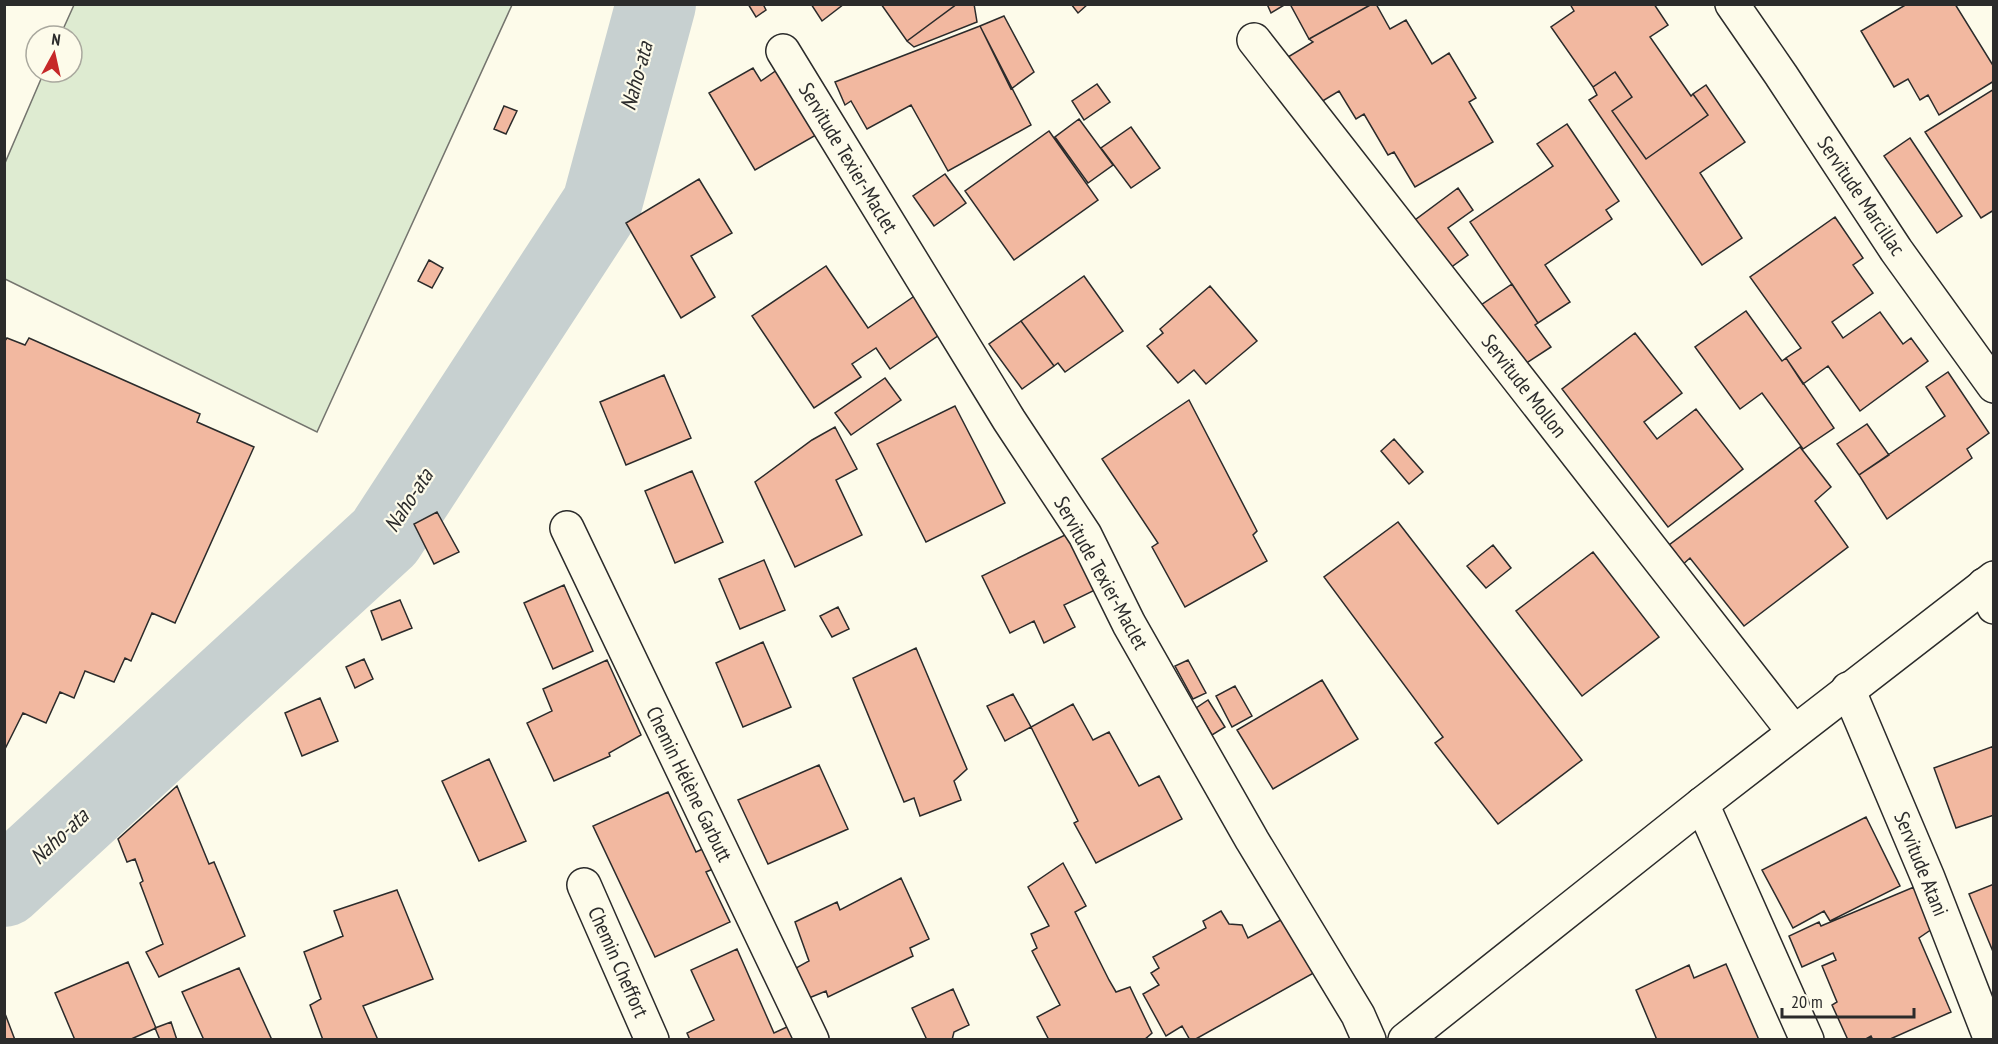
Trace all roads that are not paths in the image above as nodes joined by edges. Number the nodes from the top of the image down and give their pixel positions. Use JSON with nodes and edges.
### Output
{"nodes":[{"id":1,"x":1732,"y":4,"type":"edge"},
{"id":2,"x":1254,"y":40,"type":"dead end"},
{"id":3,"x":783,"y":51,"type":"dead end"},
{"id":4,"x":1994,"y":386,"type":"edge"},
{"id":5,"x":567,"y":528,"type":"dead end"},
{"id":6,"x":1990,"y":590,"type":"edge"},
{"id":7,"x":1848,"y":689,"type":"junction"},
{"id":8,"x":1794,"y":732,"type":"junction"},
{"id":9,"x":1702,"y":804,"type":"junction"},
{"id":10,"x":584,"y":885,"type":"dead end"},
{"id":11,"x":652,"y":1040,"type":"edge"},
{"id":12,"x":812,"y":1040,"type":"edge"},
{"id":13,"x":1370,"y":1040,"type":"edge"},
{"id":14,"x":1405,"y":1040,"type":"edge"},
{"id":15,"x":1807,"y":1040,"type":"edge"},
{"id":16,"x":1991,"y":1040,"type":"edge"}],
"edges":[{"from":1,"to":4,"type":"street","name":"Servitude Marcillac"},
{"from":2,"to":8,"type":"street","name":"Servitude Mollon"},
{"from":3,"to":13,"type":"street","name":"Servitude Texier-Maclet"},
{"from":5,"to":12,"type":"street","name":"Chemin Hélène Garbutt"},
{"from":6,"to":7,"type":"street"},
{"from":7,"to":8,"type":"street"},
{"from":7,"to":16,"type":"street","name":"Servitude Atani"},
{"from":8,"to":9,"type":"street"},
{"from":9,"to":14,"type":"street"},
{"from":9,"to":15,"type":"street"},
{"from":10,"to":11,"type":"street","name":"Chemin Cheffort"}]}
